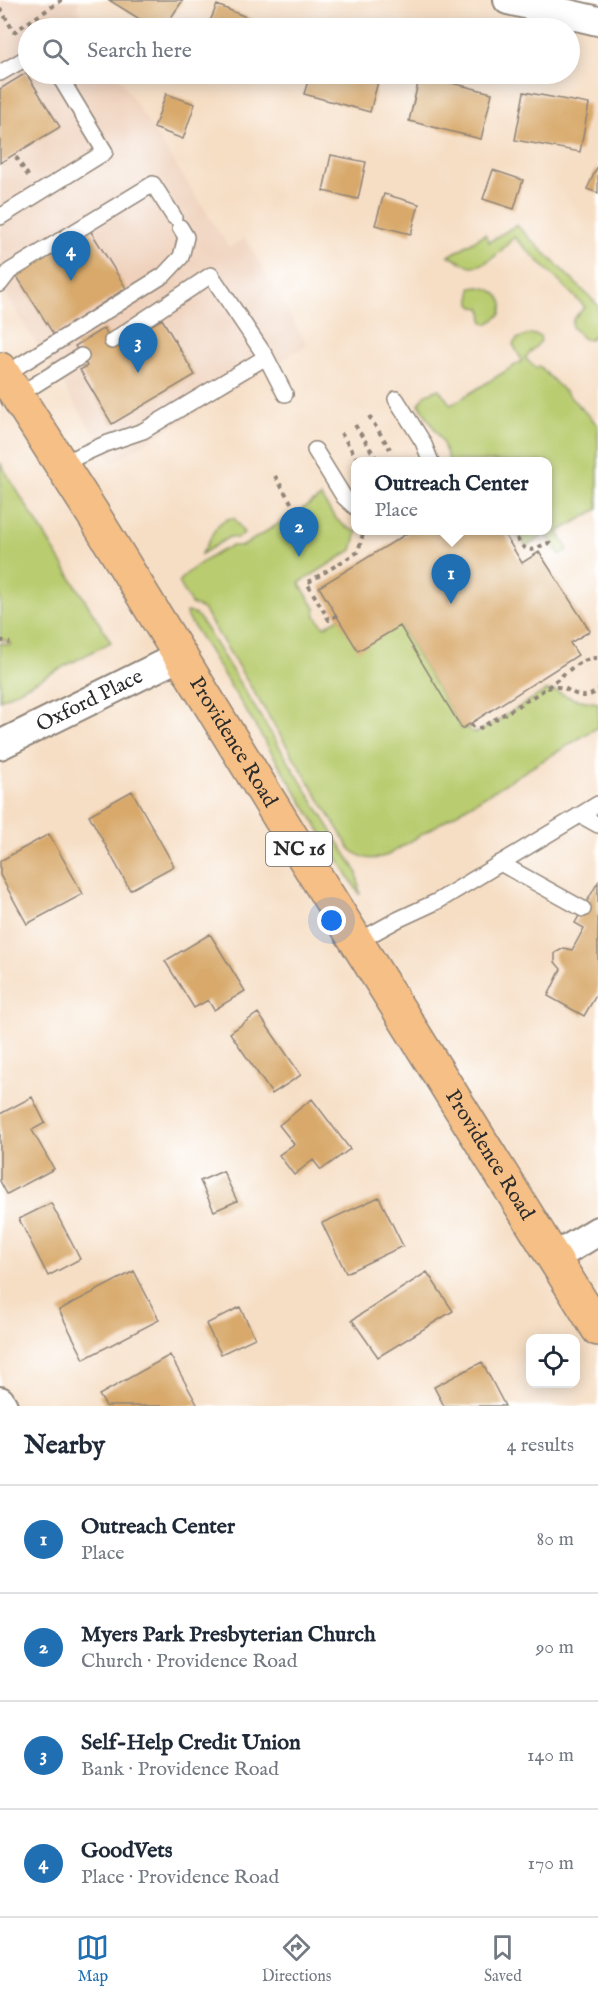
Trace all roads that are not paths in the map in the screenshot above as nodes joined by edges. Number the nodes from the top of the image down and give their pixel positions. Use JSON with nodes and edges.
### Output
{"nodes":[{"id":1,"x":508,"y":0,"type":"edge"},
{"id":2,"x":598,"y":21,"type":"edge"},
{"id":3,"x":18,"y":63,"type":"edge"},
{"id":4,"x":0,"y":73,"type":"edge"},
{"id":5,"x":64,"y":84,"type":"edge"},
{"id":6,"x":0,"y":217,"type":"edge"},
{"id":7,"x":0,"y":284,"type":"edge"},
{"id":8,"x":110,"y":337,"type":"dead end"},
{"id":9,"x":79,"y":353,"type":"dead end"},
{"id":10,"x":266,"y":357,"type":"junction"},
{"id":11,"x":7,"y":380,"type":"edge"},
{"id":12,"x":285,"y":394,"type":"dead end"},
{"id":13,"x":396,"y":399,"type":"dead end"},
{"id":14,"x":315,"y":450,"type":"dead end"},
{"id":15,"x":429,"y":457,"type":"edge"},
{"id":16,"x":61,"y":464,"type":"junction"},
{"id":17,"x":351,"y":503,"type":"edge"},
{"id":18,"x":180,"y":656,"type":"junction"},
{"id":19,"x":0,"y":745,"type":"edge"},
{"id":20,"x":598,"y":804,"type":"edge"},
{"id":21,"x":580,"y":815,"type":"junction"},
{"id":22,"x":598,"y":825,"type":"edge"},
{"id":23,"x":500,"y":863,"type":"junction"},
{"id":24,"x":583,"y":909,"type":"dead end"},
{"id":25,"x":357,"y":942,"type":"junction"},
{"id":26,"x":598,"y":1231,"type":"edge"},
{"id":27,"x":555,"y":1257,"type":"junction"},
{"id":28,"x":598,"y":1329,"type":"edge"},
{"id":29,"x":0,"y":1401,"type":"edge"},
{"id":30,"x":3,"y":1406,"type":"edge"}],
"edges":[{"from":1,"to":2,"type":"street"},
{"from":3,"to":4,"type":"lane"},
{"from":5,"to":6,"type":"lane"},
{"from":7,"to":11,"type":"lane"},
{"from":8,"to":10,"type":"lane"},
{"from":9,"to":11,"type":"lane"},
{"from":10,"to":12,"type":"lane"},
{"from":10,"to":16,"type":"lane"},
{"from":11,"to":16,"type":"main road","name":"Providence Road","number":"NC 16"},
{"from":13,"to":15,"type":"lane"},
{"from":14,"to":17,"type":"lane"},
{"from":16,"to":18,"type":"main road","name":"Providence Road","number":"NC 16"},
{"from":18,"to":19,"type":"street","name":"Oxford Place"},
{"from":18,"to":25,"type":"main road","name":"Providence Road","number":"NC 16"},
{"from":20,"to":21,"type":"lane"},
{"from":21,"to":22,"type":"lane"},
{"from":21,"to":23,"type":"lane"},
{"from":23,"to":24,"type":"lane"},
{"from":23,"to":25,"type":"lane"},
{"from":25,"to":27,"type":"main road","name":"Providence Road","number":"NC 16"},
{"from":26,"to":27,"type":"street"},
{"from":27,"to":28,"type":"main road","name":"Providence Road","number":"NC 16"},
{"from":29,"to":30,"type":"street"}]}
